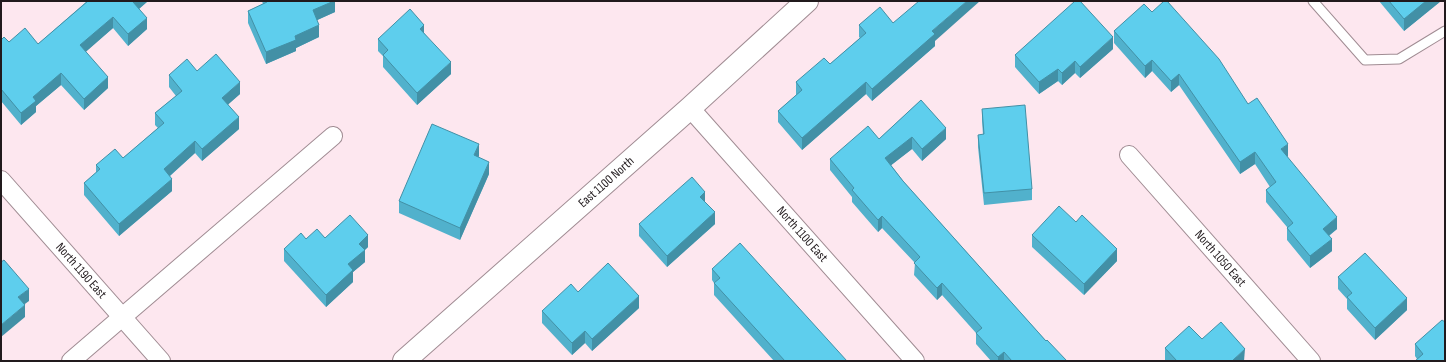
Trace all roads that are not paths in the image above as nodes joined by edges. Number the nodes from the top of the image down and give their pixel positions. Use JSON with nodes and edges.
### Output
{"nodes":[{"id":1,"x":807,"y":1,"type":"edge"},
{"id":2,"x":1313,"y":1,"type":"edge"},
{"id":3,"x":1445,"y":31,"type":"edge"},
{"id":4,"x":690,"y":108,"type":"junction"},
{"id":5,"x":333,"y":136,"type":"dead end"},
{"id":6,"x":1129,"y":155,"type":"dead end"},
{"id":7,"x":1,"y":180,"type":"edge"},
{"id":8,"x":122,"y":316,"type":"junction"},
{"id":9,"x":71,"y":361,"type":"edge"},
{"id":10,"x":161,"y":361,"type":"edge"},
{"id":11,"x":404,"y":361,"type":"edge"},
{"id":12,"x":915,"y":361,"type":"edge"},
{"id":13,"x":1311,"y":361,"type":"edge"}],
"edges":[{"from":1,"to":4,"type":"street","name":"East 1100 North"},
{"from":2,"to":3,"type":"lane"},
{"from":4,"to":11,"type":"street","name":"East 1100 North"},
{"from":4,"to":12,"type":"street","name":"North 1100 East"},
{"from":5,"to":8,"type":"street"},
{"from":6,"to":13,"type":"street","name":"North 1050 East"},
{"from":7,"to":8,"type":"street","name":"North 1190 East"},
{"from":8,"to":9,"type":"street"},
{"from":8,"to":10,"type":"street","name":"North 1190 East"}]}
